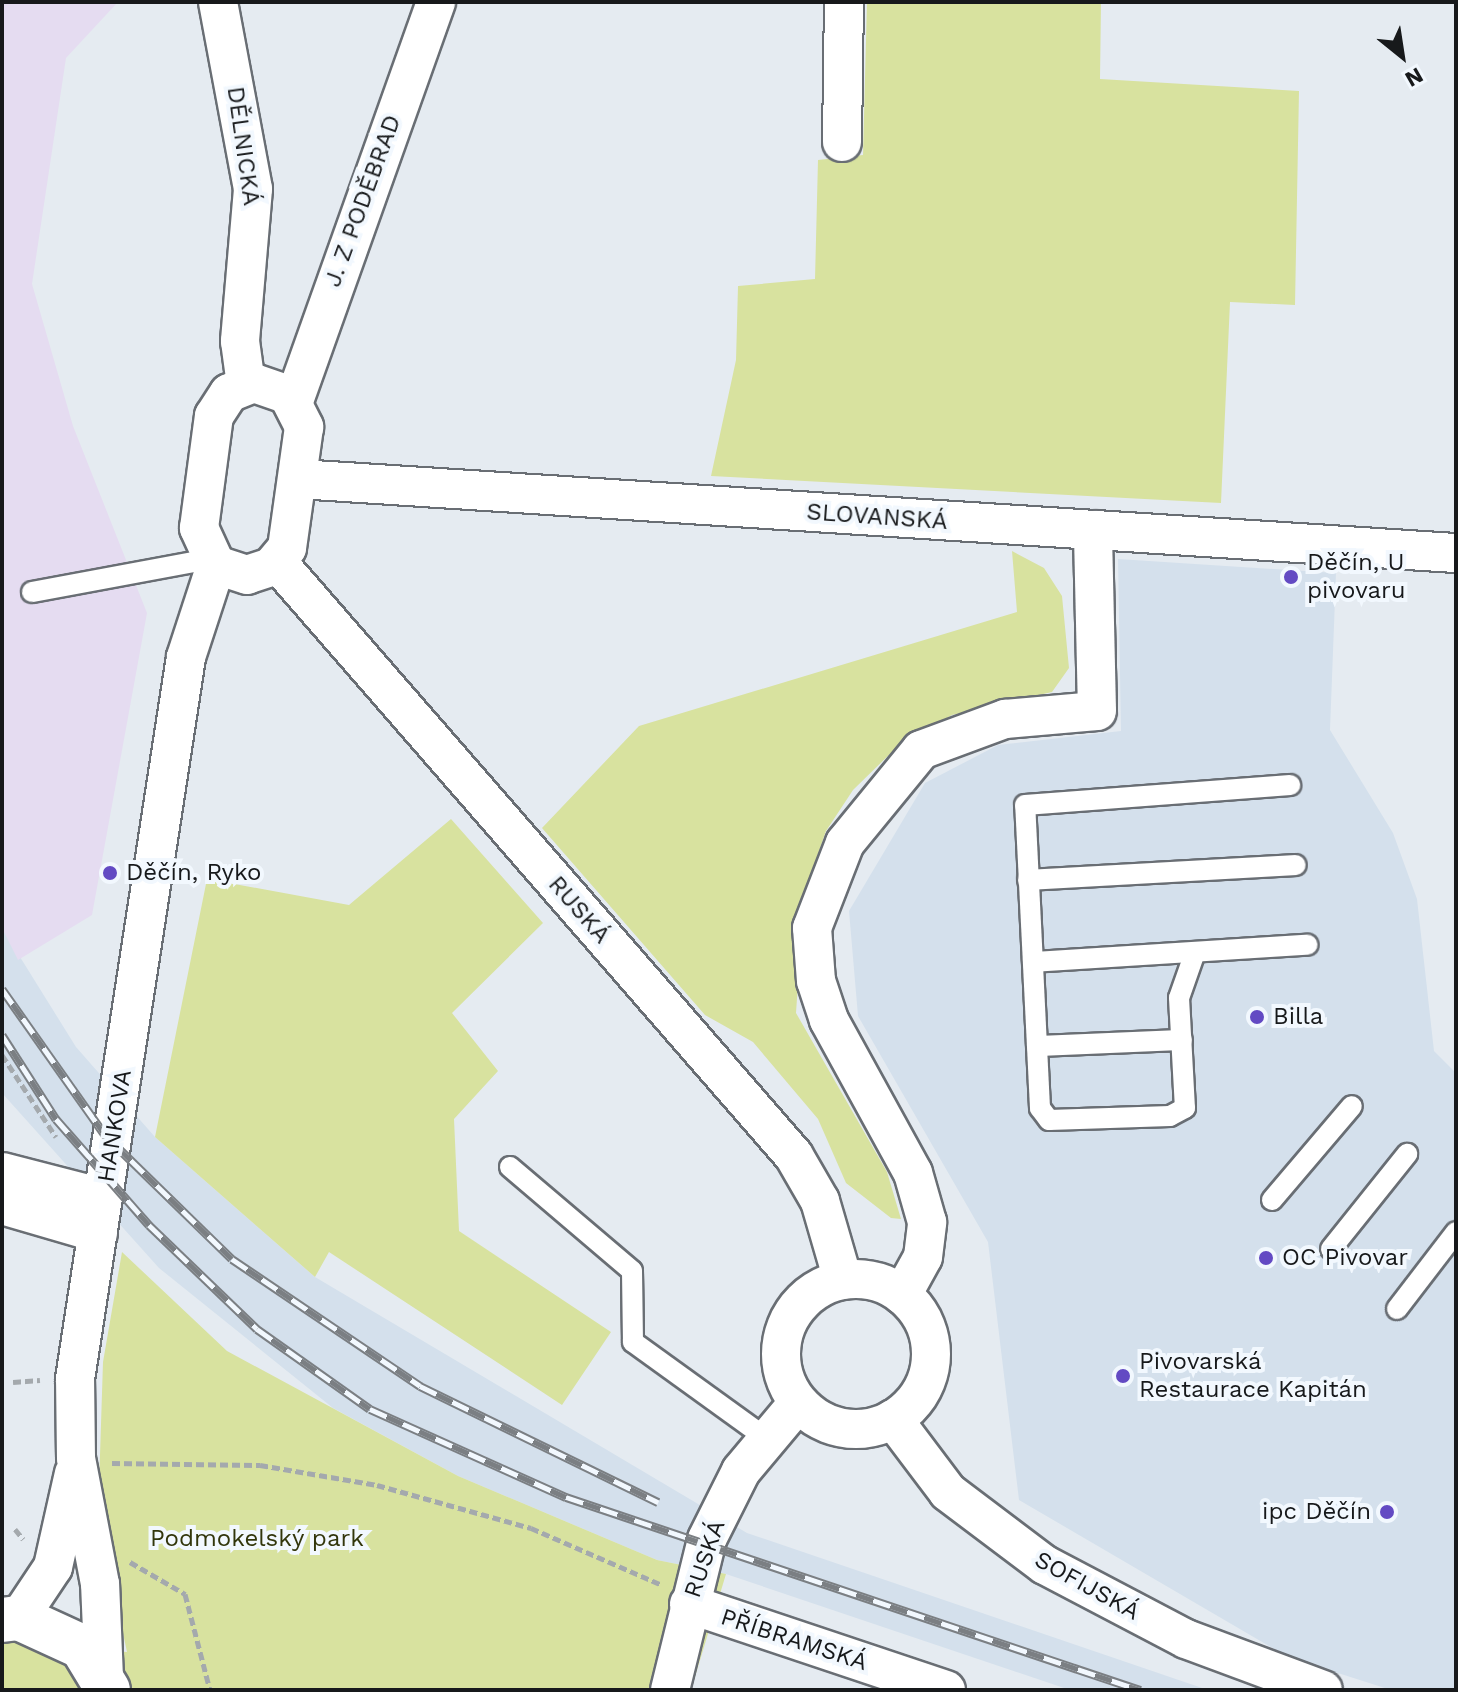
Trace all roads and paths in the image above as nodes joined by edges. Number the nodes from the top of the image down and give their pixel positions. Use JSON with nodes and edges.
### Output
{"nodes":[{"id":1,"x":218,"y":2,"type":"edge"},
{"id":2,"x":436,"y":2,"type":"edge"},
{"id":3,"x":844,"y":2,"type":"edge"},
{"id":4,"x":842,"y":142,"type":"dead end"},
{"id":5,"x":246,"y":385,"type":"junction"},
{"id":6,"x":294,"y":401,"type":"junction"},
{"id":7,"x":298,"y":479,"type":"junction"},
{"id":8,"x":1093,"y":530,"type":"junction"},
{"id":9,"x":1456,"y":553,"type":"edge"},
{"id":10,"x":213,"y":562,"type":"junction"},
{"id":11,"x":277,"y":562,"type":"junction"},
{"id":12,"x":32,"y":592,"type":"dead end"},
{"id":13,"x":1290,"y":785,"type":"dead end"},
{"id":14,"x":1296,"y":865,"type":"dead end"},
{"id":15,"x":1028,"y":880,"type":"junction"},
{"id":16,"x":1307,"y":945,"type":"dead end"},
{"id":17,"x":1193,"y":958,"type":"junction"},
{"id":18,"x":1033,"y":962,"type":"junction"},
{"id":19,"x":1182,"y":1040,"type":"junction"},
{"id":20,"x":1037,"y":1046,"type":"junction"},
{"id":21,"x":2,"y":1055,"type":"edge"},
{"id":22,"x":1352,"y":1106,"type":"dead end"},
{"id":23,"x":56,"y":1137,"type":"dead end"},
{"id":24,"x":1407,"y":1154,"type":"dead end"},
{"id":25,"x":510,"y":1167,"type":"dead end"},
{"id":26,"x":2,"y":1172,"type":"edge"},
{"id":27,"x":1272,"y":1200,"type":"dead end"},
{"id":28,"x":2,"y":1205,"type":"edge"},
{"id":29,"x":100,"y":1216,"type":"junction"},
{"id":30,"x":1456,"y":1232,"type":"edge"},
{"id":31,"x":1331,"y":1249,"type":"dead end"},
{"id":32,"x":843,"y":1280,"type":"junction"},
{"id":33,"x":902,"y":1295,"type":"junction"},
{"id":34,"x":1397,"y":1309,"type":"dead end"},
{"id":35,"x":43,"y":1380,"type":"dead end"},
{"id":36,"x":13,"y":1382,"type":"dead end"},
{"id":37,"x":798,"y":1403,"type":"junction"},
{"id":38,"x":893,"y":1419,"type":"junction"},
{"id":39,"x":766,"y":1438,"type":"junction"},
{"id":40,"x":91,"y":1460,"type":"junction"},
{"id":41,"x":117,"y":1554,"type":"dead end"},
{"id":42,"x":689,"y":1604,"type":"junction"},
{"id":43,"x":11,"y":1619,"type":"edge"},
{"id":44,"x":106,"y":1684,"type":"edge"},
{"id":45,"x":210,"y":1690,"type":"edge"},
{"id":46,"x":670,"y":1690,"type":"edge"},
{"id":47,"x":946,"y":1690,"type":"edge"},
{"id":48,"x":1323,"y":1690,"type":"edge"}],
"edges":[{"from":1,"to":5,"type":"street","name":"DĚLNICKÁ"},
{"from":2,"to":6,"type":"street","name":"J. Z PODĚBRAD"},
{"from":3,"to":4,"type":"street"},
{"from":5,"to":6,"type":"street"},
{"from":5,"to":10,"type":"street"},
{"from":6,"to":7,"type":"street"},
{"from":7,"to":8,"type":"street","name":"SLOVANSKÁ"},
{"from":7,"to":11,"type":"street"},
{"from":8,"to":9,"type":"street","name":"SLOVANSKÁ"},
{"from":8,"to":33,"type":"street"},
{"from":10,"to":11,"type":"street"},
{"from":10,"to":12,"type":"lane"},
{"from":10,"to":29,"type":"street","name":"HANKOVA"},
{"from":11,"to":32,"type":"street","name":"RUSKÁ"},
{"from":13,"to":15,"type":"lane"},
{"from":14,"to":15,"type":"lane"},
{"from":15,"to":18,"type":"lane"},
{"from":16,"to":17,"type":"lane"},
{"from":17,"to":18,"type":"lane"},
{"from":17,"to":19,"type":"lane"},
{"from":18,"to":20,"type":"lane"},
{"from":19,"to":20,"type":"lane"},
{"from":19,"to":20,"type":"lane"},
{"from":21,"to":23,"type":"path"},
{"from":22,"to":27,"type":"lane"},
{"from":24,"to":31,"type":"lane"},
{"from":25,"to":39,"type":"lane"},
{"from":26,"to":29,"type":"street"},
{"from":28,"to":29,"type":"street"},
{"from":29,"to":40,"type":"street","name":"HANKOVA"},
{"from":30,"to":34,"type":"lane"},
{"from":32,"to":33,"type":"street"},
{"from":32,"to":37,"type":"street"},
{"from":33,"to":38,"type":"street"},
{"from":35,"to":36,"type":"path"},
{"from":37,"to":38,"type":"street"},
{"from":37,"to":39,"type":"street","name":"RUSKÁ"},
{"from":38,"to":48,"type":"street","name":"SOFIJSKÁ"},
{"from":39,"to":42,"type":"street","name":"RUSKÁ"},
{"from":40,"to":42,"type":"path"},
{"from":40,"to":43,"type":"street"},
{"from":40,"to":44,"type":"street","name":"HANKOVA"},
{"from":41,"to":45,"type":"path"},
{"from":42,"to":46,"type":"street","name":"RUSKÁ"},
{"from":42,"to":47,"type":"street","name":"PŘÍBRAMSKÁ"},
{"from":43,"to":44,"type":"main road"}]}
